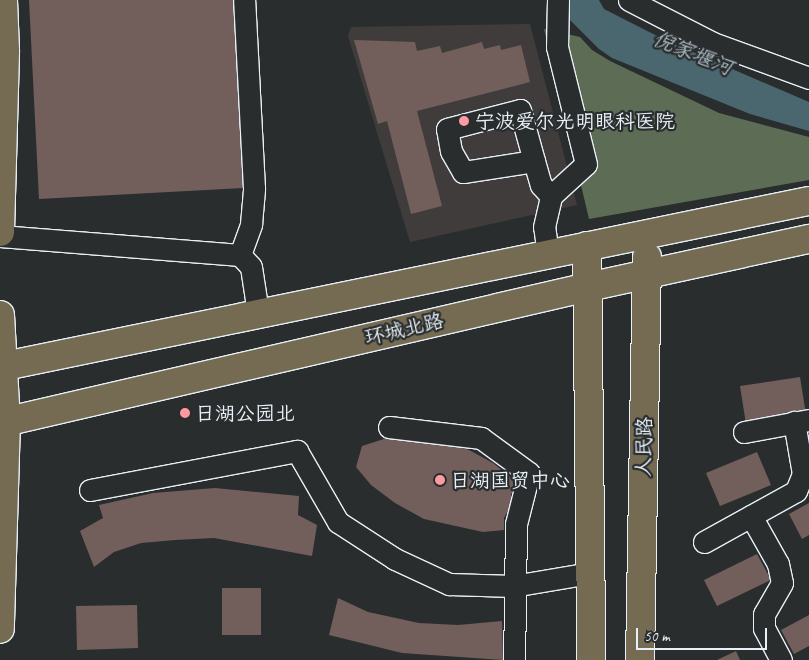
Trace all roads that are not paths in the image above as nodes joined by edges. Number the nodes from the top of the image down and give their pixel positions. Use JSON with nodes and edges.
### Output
{"nodes":[{"id":1,"x":3,"y":0,"type":"edge"},
{"id":2,"x":244,"y":0,"type":"edge"},
{"id":3,"x":558,"y":0,"type":"edge"},
{"id":4,"x":629,"y":0,"type":"edge"},
{"id":5,"x":2,"y":50,"type":"edge"},
{"id":6,"x":809,"y":78,"type":"edge"},
{"id":7,"x":534,"y":161,"type":"dead end"},
{"id":8,"x":551,"y":196,"type":"junction"},
{"id":9,"x":809,"y":201,"type":"edge"},
{"id":10,"x":0,"y":232,"type":"edge"},
{"id":11,"x":647,"y":234,"type":"junction"},
{"id":12,"x":0,"y":236,"type":"edge"},
{"id":13,"x":809,"y":239,"type":"edge"},
{"id":14,"x":587,"y":246,"type":"junction"},
{"id":15,"x":548,"y":254,"type":"junction"},
{"id":16,"x":240,"y":255,"type":"junction"},
{"id":17,"x":647,"y":274,"type":"junction"},
{"id":18,"x":588,"y":287,"type":"junction"},
{"id":19,"x":258,"y":313,"type":"junction"},
{"id":20,"x":0,"y":315,"type":"edge"},
{"id":21,"x":1,"y":366,"type":"edge"},
{"id":22,"x":802,"y":421,"type":"edge"},
{"id":23,"x":3,"y":422,"type":"edge"},
{"id":24,"x":389,"y":427,"type":"dead end"},
{"id":25,"x":744,"y":432,"type":"dead end"},
{"id":26,"x":90,"y":490,"type":"dead end"},
{"id":27,"x":751,"y":516,"type":"junction"},
{"id":28,"x":704,"y":542,"type":"dead end"},
{"id":29,"x":590,"y":573,"type":"junction"},
{"id":30,"x":513,"y":586,"type":"junction"},
{"id":31,"x":0,"y":629,"type":"edge"},
{"id":32,"x":514,"y":660,"type":"edge"},
{"id":33,"x":591,"y":660,"type":"edge"},
{"id":34,"x":640,"y":660,"type":"edge"},
{"id":35,"x":781,"y":660,"type":"edge"}],
"edges":[{"from":1,"to":5,"type":"main road"},
{"from":2,"to":16,"type":"street"},
{"from":3,"to":8,"type":"street"},
{"from":4,"to":6,"type":"street"},
{"from":5,"to":10,"type":"main road"},
{"from":7,"to":8,"type":"street"},
{"from":8,"to":15,"type":"street"},
{"from":9,"to":11,"type":"main road"},
{"from":11,"to":14,"type":"main road"},
{"from":11,"to":17,"type":"main road","name":"人民路"},
{"from":12,"to":16,"type":"street"},
{"from":13,"to":17,"type":"main road","name":"环城北路"},
{"from":14,"to":15,"type":"main road"},
{"from":14,"to":18,"type":"main road"},
{"from":15,"to":19,"type":"main road"},
{"from":16,"to":19,"type":"street"},
{"from":17,"to":18,"type":"main road","name":"环城北路"},
{"from":17,"to":34,"type":"main road","name":"人民路"},
{"from":18,"to":23,"type":"main road","name":"环城北路"},
{"from":18,"to":29,"type":"main road"},
{"from":19,"to":21,"type":"main road"},
{"from":20,"to":21,"type":"main road"},
{"from":21,"to":23,"type":"main road"},
{"from":22,"to":25,"type":"street"},
{"from":22,"to":27,"type":"street"},
{"from":23,"to":31,"type":"main road"},
{"from":24,"to":30,"type":"street"},
{"from":26,"to":30,"type":"street"},
{"from":27,"to":28,"type":"street"},
{"from":27,"to":35,"type":"street"},
{"from":29,"to":30,"type":"street"},
{"from":29,"to":33,"type":"main road"},
{"from":30,"to":32,"type":"street"}]}
